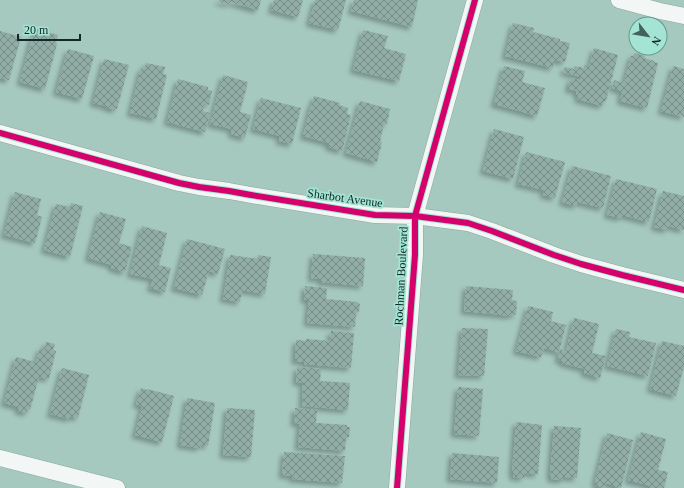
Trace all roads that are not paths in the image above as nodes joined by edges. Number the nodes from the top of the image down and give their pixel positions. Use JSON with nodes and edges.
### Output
{"nodes":[{"id":1,"x":475,"y":0,"type":"edge"},
{"id":2,"x":619,"y":0,"type":"edge"},
{"id":3,"x":684,"y":16,"type":"edge"},
{"id":4,"x":0,"y":134,"type":"edge"},
{"id":5,"x":415,"y":216,"type":"junction"},
{"id":6,"x":684,"y":290,"type":"edge"},
{"id":7,"x":0,"y":458,"type":"edge"},
{"id":8,"x":117,"y":488,"type":"edge"},
{"id":9,"x":397,"y":488,"type":"edge"}],
"edges":[{"from":1,"to":5,"type":"street","name":"Rochman Boulevard"},
{"from":2,"to":3,"type":"street"},
{"from":4,"to":5,"type":"street","name":"Sharbot Avenue"},
{"from":5,"to":6,"type":"street","name":"Sharbot Avenue"},
{"from":5,"to":9,"type":"street","name":"Rochman Boulevard"},
{"from":7,"to":8,"type":"street"}]}
